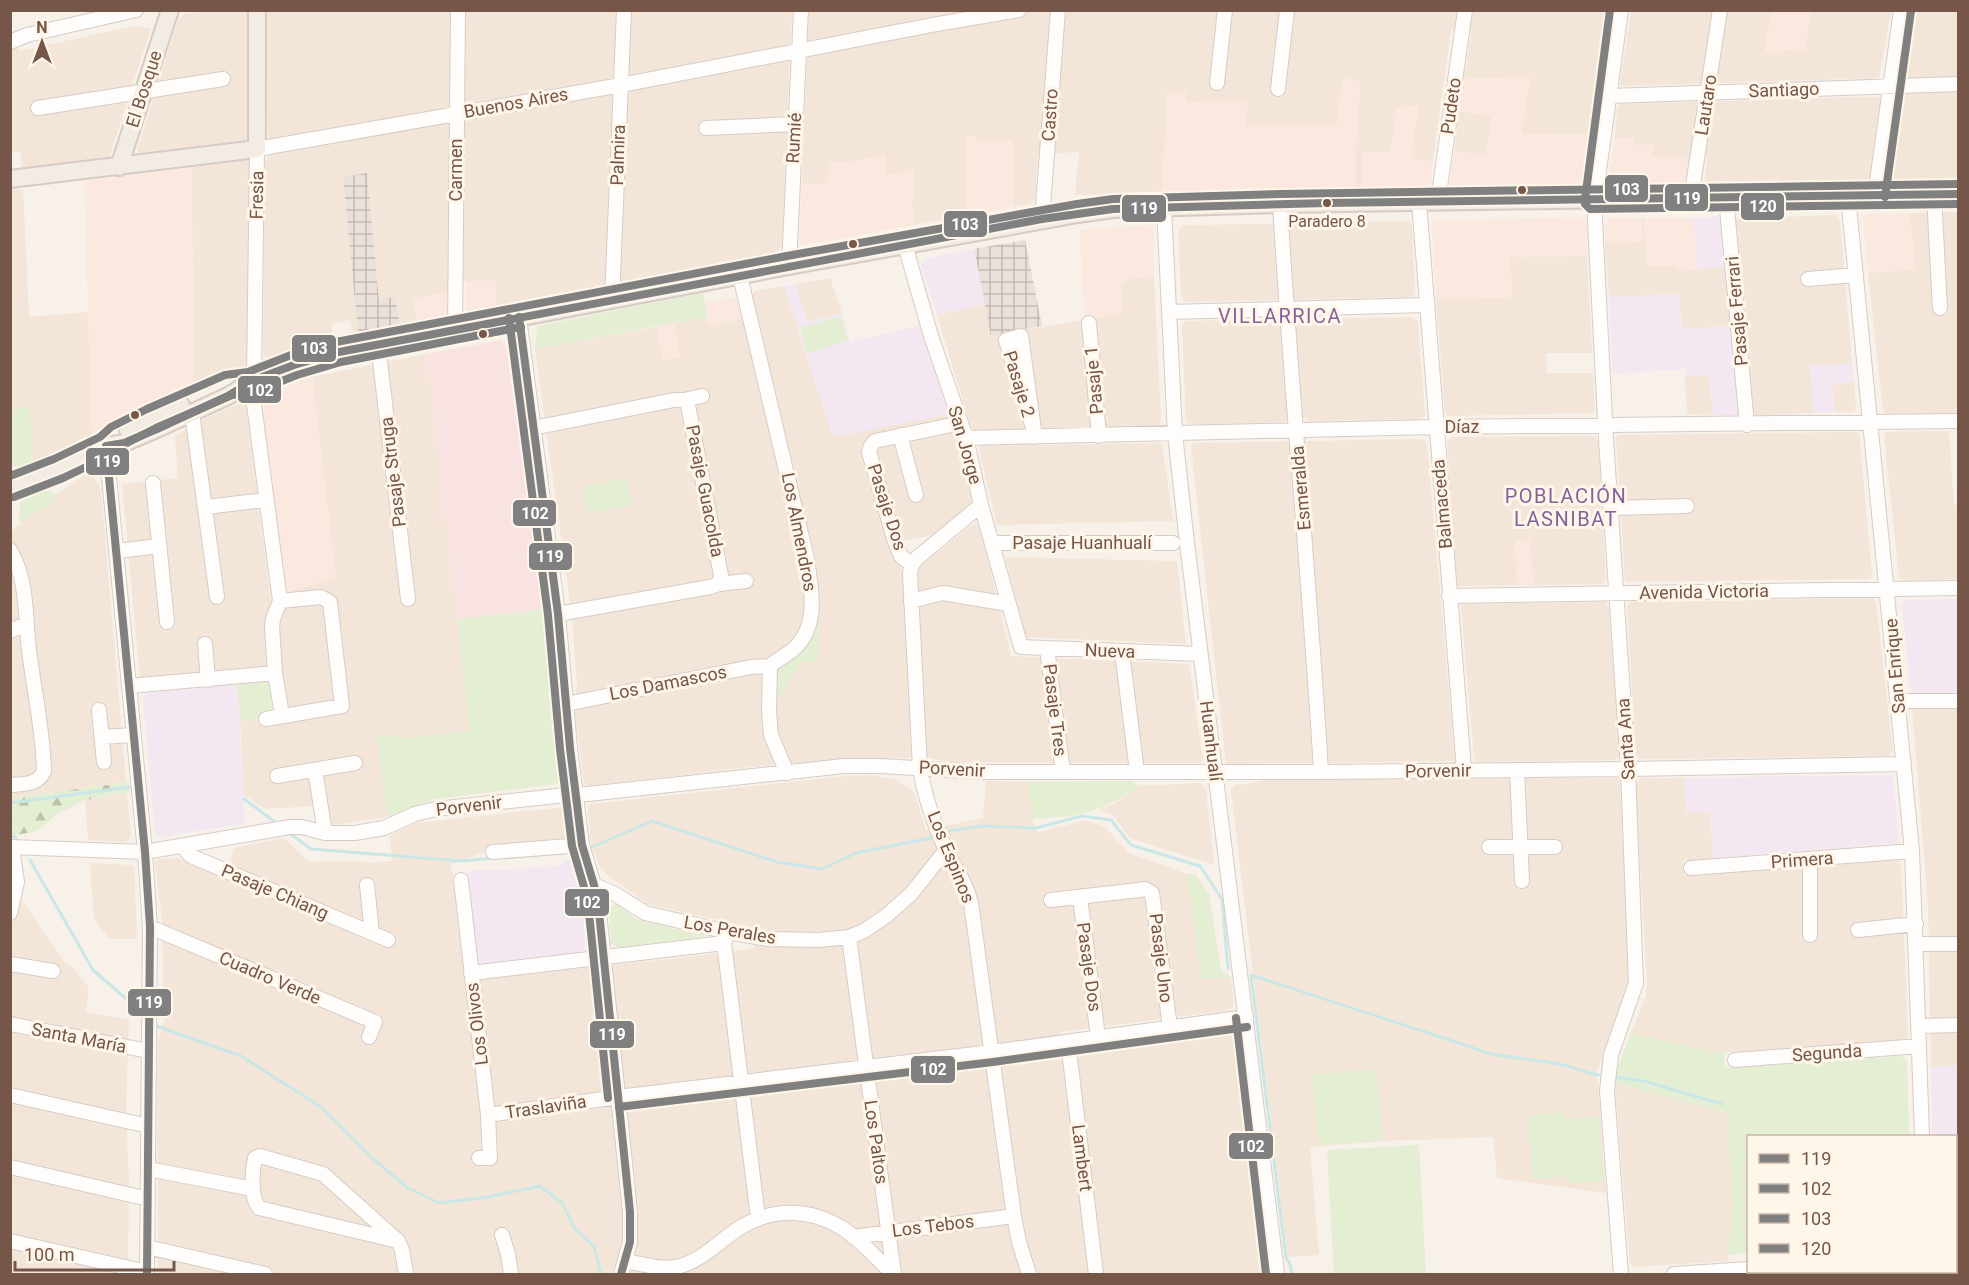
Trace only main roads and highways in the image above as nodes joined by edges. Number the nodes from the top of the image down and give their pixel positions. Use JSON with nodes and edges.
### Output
{"nodes":[{"id":1,"x":170,"y":10,"type":"edge"},
{"id":2,"x":257,"y":10,"type":"edge"},
{"id":3,"x":257,"y":149,"type":"joint"},
{"id":4,"x":118,"y":167,"type":"junction"},
{"id":5,"x":10,"y":179,"type":"edge"},
{"id":6,"x":1959,"y":194,"type":"edge"},
{"id":7,"x":252,"y":381,"type":"junction"},
{"id":8,"x":106,"y":446,"type":"junction"},
{"id":9,"x":10,"y":487,"type":"edge"}],
"edges":[{"from":1,"to":4,"type":"main road","name":"El Bosque"},
{"from":2,"to":3,"type":"main road","name":"Fresia"},
{"from":3,"to":4,"type":"main road","name":"Buenos Aires"},
{"from":4,"to":5,"type":"main road","name":"Buenos Aires"},
{"from":6,"to":7,"type":"main road"},
{"from":7,"to":8,"type":"main road"},
{"from":7,"to":8,"type":"main road"},
{"from":8,"to":9,"type":"main road"}]}
